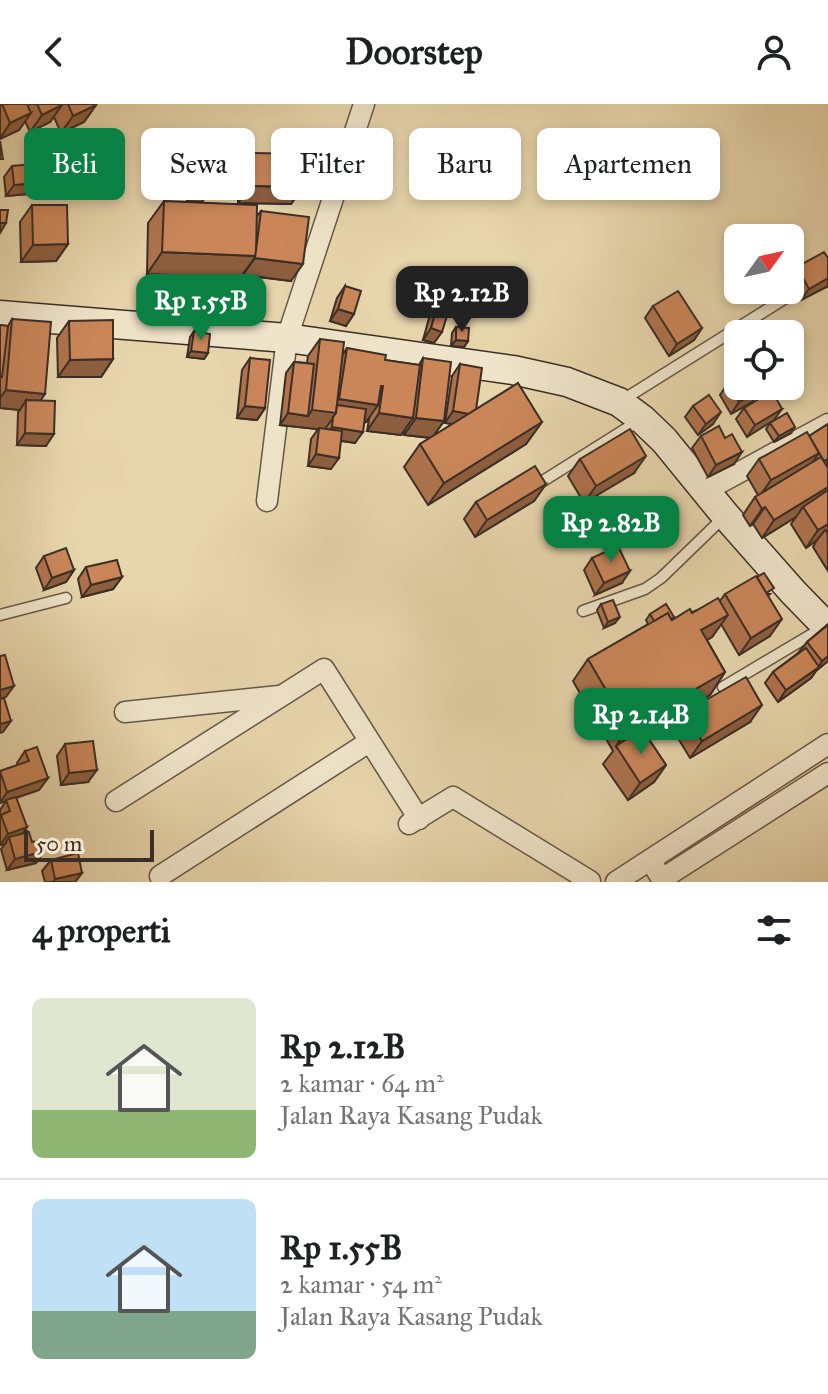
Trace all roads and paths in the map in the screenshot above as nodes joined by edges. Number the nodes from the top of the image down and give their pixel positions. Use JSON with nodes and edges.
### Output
{"nodes":[{"id":1,"x":364,"y":104,"type":"edge"},
{"id":2,"x":777,"y":304,"type":"edge"},
{"id":3,"x":0,"y":315,"type":"edge"},
{"id":4,"x":287,"y":338,"type":"junction"},
{"id":5,"x":630,"y":410,"type":"junction"},
{"id":6,"x":828,"y":424,"type":"edge"},
{"id":7,"x":528,"y":489,"type":"edge"},
{"id":8,"x":705,"y":491,"type":"junction"},
{"id":9,"x":267,"y":501,"type":"dead end"},
{"id":10,"x":726,"y":516,"type":"junction"},
{"id":11,"x":66,"y":598,"type":"dead end"},
{"id":12,"x":583,"y":611,"type":"dead end"},
{"id":13,"x":0,"y":615,"type":"edge"},
{"id":14,"x":827,"y":627,"type":"edge"},
{"id":15,"x":723,"y":687,"type":"edge"},
{"id":16,"x":283,"y":695,"type":"junction"},
{"id":17,"x":125,"y":712,"type":"dead end"},
{"id":18,"x":369,"y":742,"type":"junction"},
{"id":19,"x":825,"y":752,"type":"edge"},
{"id":20,"x":828,"y":773,"type":"edge"},
{"id":21,"x":116,"y":801,"type":"dead end"},
{"id":22,"x":650,"y":860,"type":"junction"},
{"id":23,"x":160,"y":876,"type":"dead end"},
{"id":24,"x":590,"y":882,"type":"edge"},
{"id":25,"x":616,"y":882,"type":"edge"}],
"edges":[{"from":1,"to":4,"type":"street"},
{"from":2,"to":5,"type":"lane"},
{"from":3,"to":4,"type":"street"},
{"from":4,"to":5,"type":"street"},
{"from":4,"to":9,"type":"street"},
{"from":5,"to":7,"type":"lane"},
{"from":5,"to":8,"type":"street"},
{"from":6,"to":8,"type":"street"},
{"from":8,"to":10,"type":"street"},
{"from":10,"to":12,"type":"lane"},
{"from":10,"to":14,"type":"street"},
{"from":11,"to":13,"type":"lane"},
{"from":14,"to":15,"type":"lane"},
{"from":16,"to":17,"type":"street"},
{"from":16,"to":18,"type":"street"},
{"from":16,"to":21,"type":"street"},
{"from":18,"to":23,"type":"street"},
{"from":18,"to":24,"type":"street"},
{"from":19,"to":22,"type":"street"},
{"from":20,"to":22,"type":"street"},
{"from":22,"to":25,"type":"street"},
{"from":24,"to":25,"type":"street"}]}
